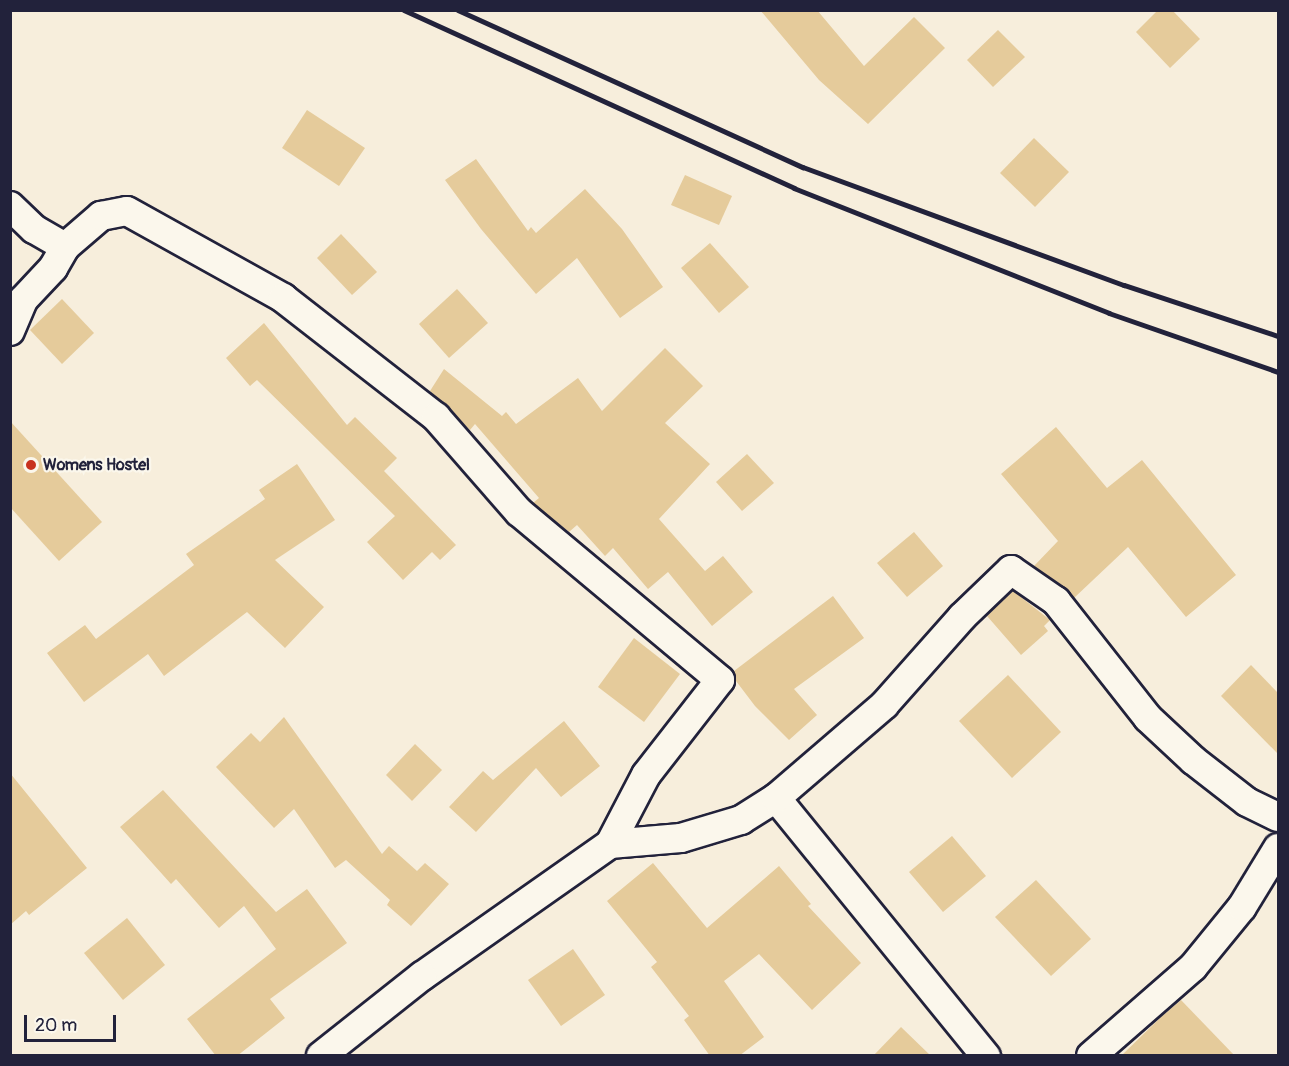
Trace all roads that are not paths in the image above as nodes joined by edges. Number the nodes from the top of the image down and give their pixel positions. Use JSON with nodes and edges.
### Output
{"nodes":[{"id":1,"x":10,"y":206,"type":"edge"},
{"id":2,"x":65,"y":247,"type":"junction"},
{"id":3,"x":10,"y":331,"type":"edge"},
{"id":4,"x":776,"y":798,"type":"junction"},
{"id":5,"x":1278,"y":817,"type":"edge"},
{"id":6,"x":610,"y":844,"type":"junction"},
{"id":7,"x":1278,"y":848,"type":"edge"},
{"id":8,"x":321,"y":1056,"type":"edge"},
{"id":9,"x":986,"y":1056,"type":"edge"},
{"id":10,"x":1091,"y":1056,"type":"edge"}],
"edges":[{"from":1,"to":2,"type":"street"},
{"from":2,"to":3,"type":"street"},
{"from":2,"to":6,"type":"street"},
{"from":4,"to":5,"type":"street"},
{"from":4,"to":6,"type":"street"},
{"from":4,"to":9,"type":"street"},
{"from":6,"to":8,"type":"street"},
{"from":7,"to":10,"type":"street"}]}
